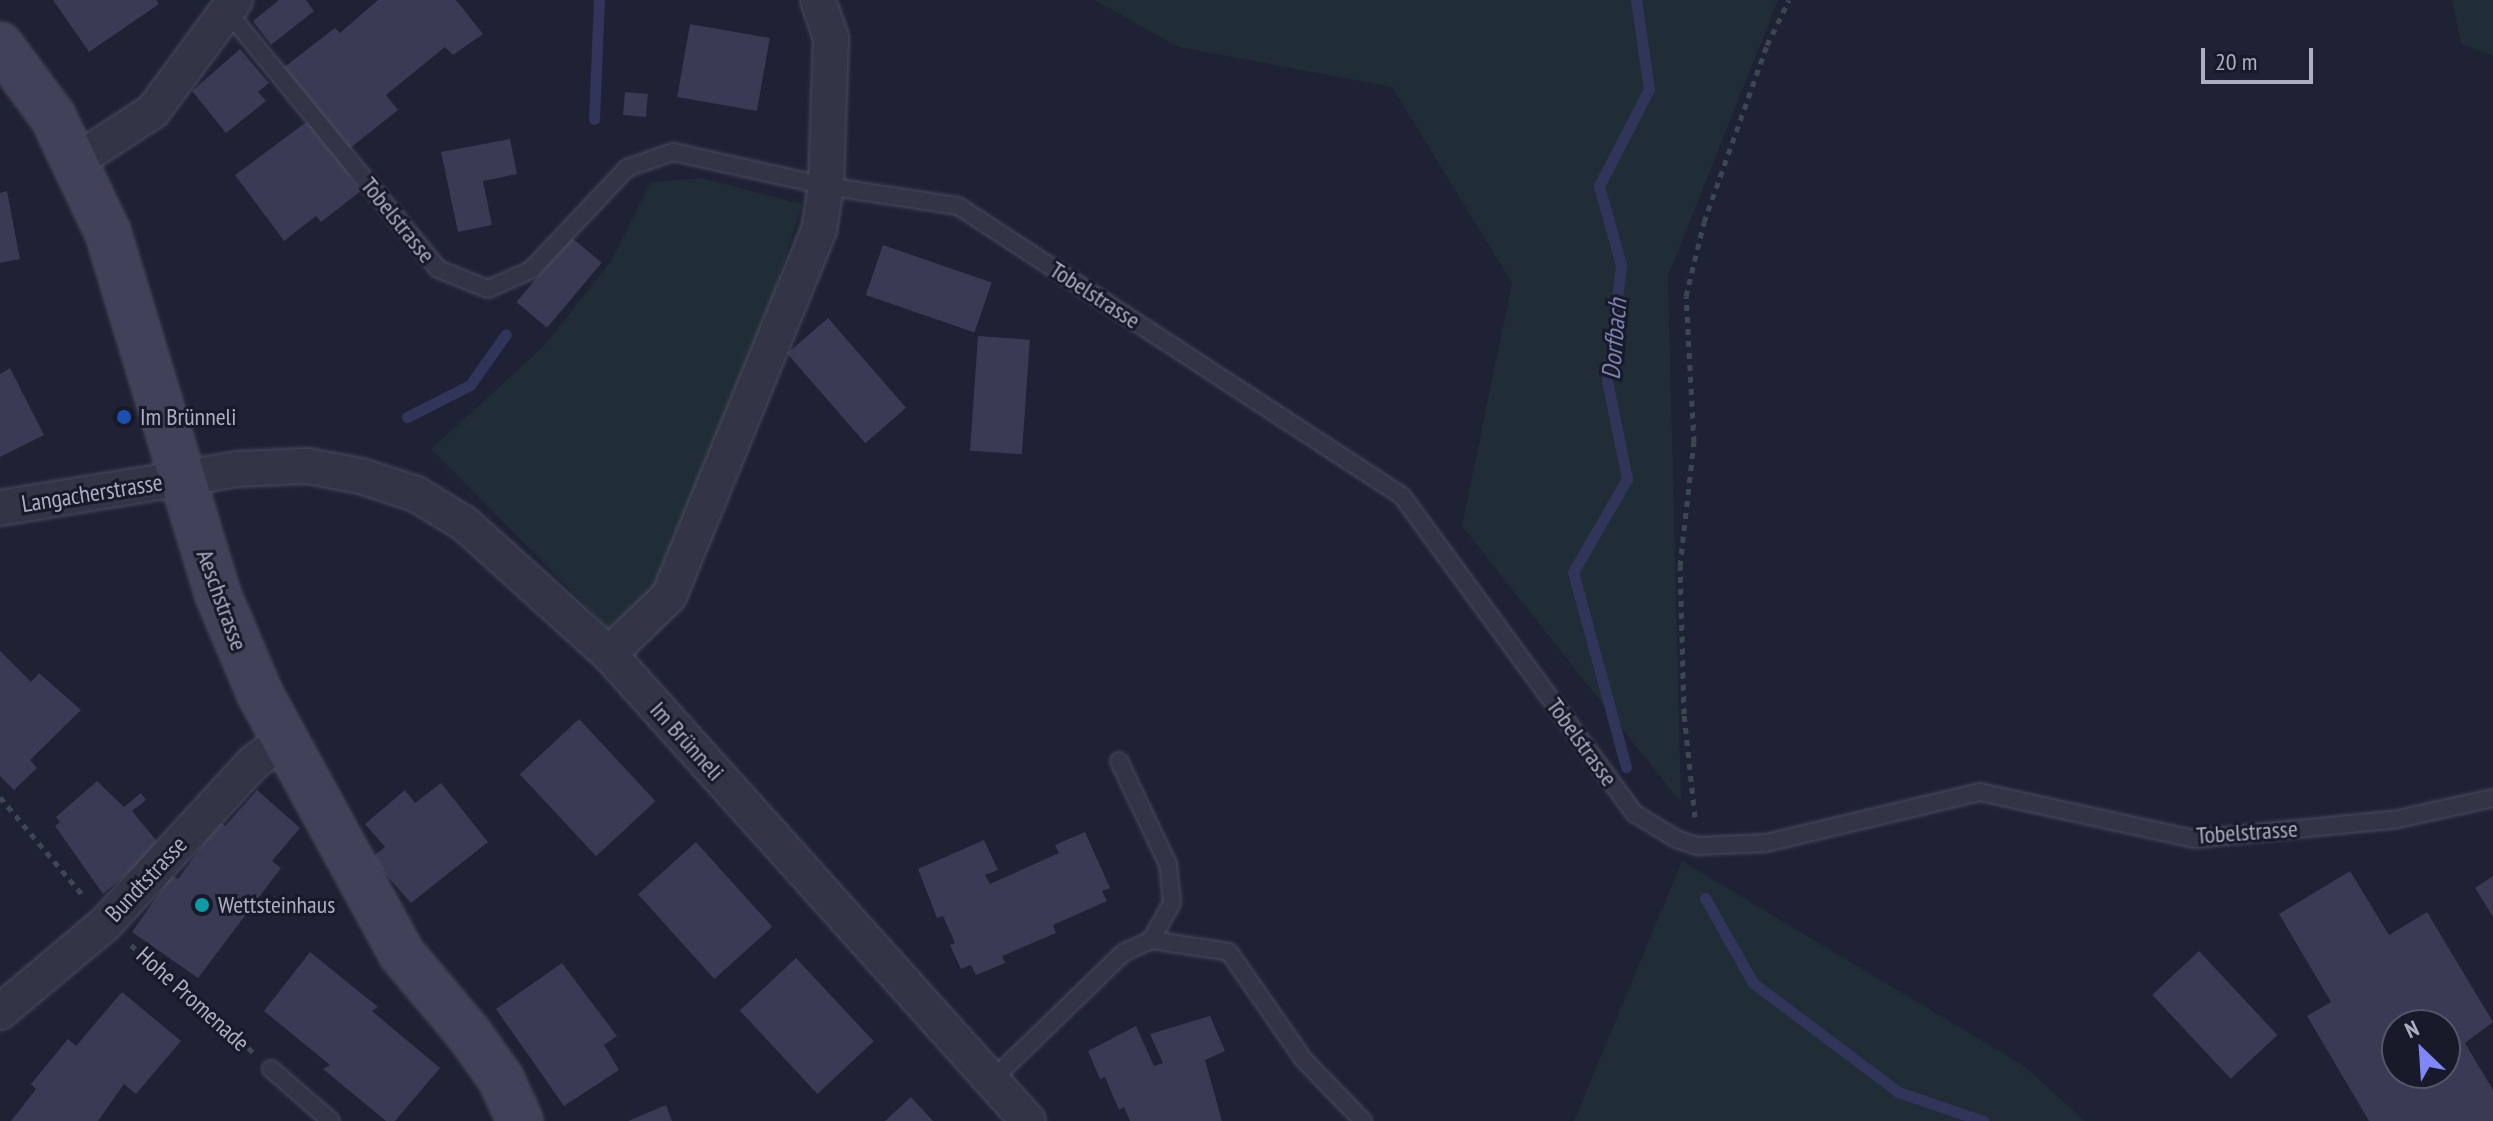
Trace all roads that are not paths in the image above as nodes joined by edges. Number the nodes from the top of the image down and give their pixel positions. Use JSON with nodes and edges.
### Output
{"nodes":[{"id":1,"x":818,"y":0,"type":"edge"},
{"id":2,"x":228,"y":4,"type":"edge"},
{"id":3,"x":0,"y":45,"type":"edge"},
{"id":4,"x":78,"y":160,"type":"junction"},
{"id":5,"x":826,"y":186,"type":"junction"},
{"id":6,"x":183,"y":479,"type":"junction"},
{"id":7,"x":0,"y":508,"type":"edge"},
{"id":8,"x":609,"y":654,"type":"junction"},
{"id":9,"x":285,"y":739,"type":"junction"},
{"id":10,"x":1119,"y":761,"type":"dead end"},
{"id":11,"x":2493,"y":798,"type":"edge"},
{"id":12,"x":1151,"y":940,"type":"junction"},
{"id":13,"x":0,"y":1012,"type":"edge"},
{"id":14,"x":271,"y":1069,"type":"road end"},
{"id":15,"x":991,"y":1081,"type":"junction"},
{"id":16,"x":331,"y":1121,"type":"edge"},
{"id":17,"x":520,"y":1121,"type":"edge"},
{"id":18,"x":1028,"y":1121,"type":"edge"},
{"id":19,"x":1363,"y":1121,"type":"edge"}],
"edges":[{"from":1,"to":5,"type":"street"},
{"from":2,"to":4,"type":"street"},
{"from":2,"to":5,"type":"lane","name":"Tobelstrasse"},
{"from":3,"to":4,"type":"main road","name":"Aeschstrasse"},
{"from":4,"to":6,"type":"main road","name":"Aeschstrasse"},
{"from":5,"to":8,"type":"street"},
{"from":5,"to":11,"type":"lane","name":"Tobelstrasse"},
{"from":6,"to":7,"type":"street","name":"Langacherstrasse"},
{"from":6,"to":8,"type":"street","name":"Im Brünneli"},
{"from":6,"to":9,"type":"main road","name":"Aeschstrasse"},
{"from":8,"to":15,"type":"street","name":"Im Brünneli"},
{"from":9,"to":13,"type":"street","name":"Bundtstrasse"},
{"from":9,"to":17,"type":"main road","name":"Aeschstrasse"},
{"from":10,"to":12,"type":"lane"},
{"from":12,"to":15,"type":"lane"},
{"from":12,"to":19,"type":"lane"},
{"from":14,"to":16,"type":"lane","name":"Hohe Promenade"},
{"from":15,"to":18,"type":"street","name":"Im Brünneli"}]}
